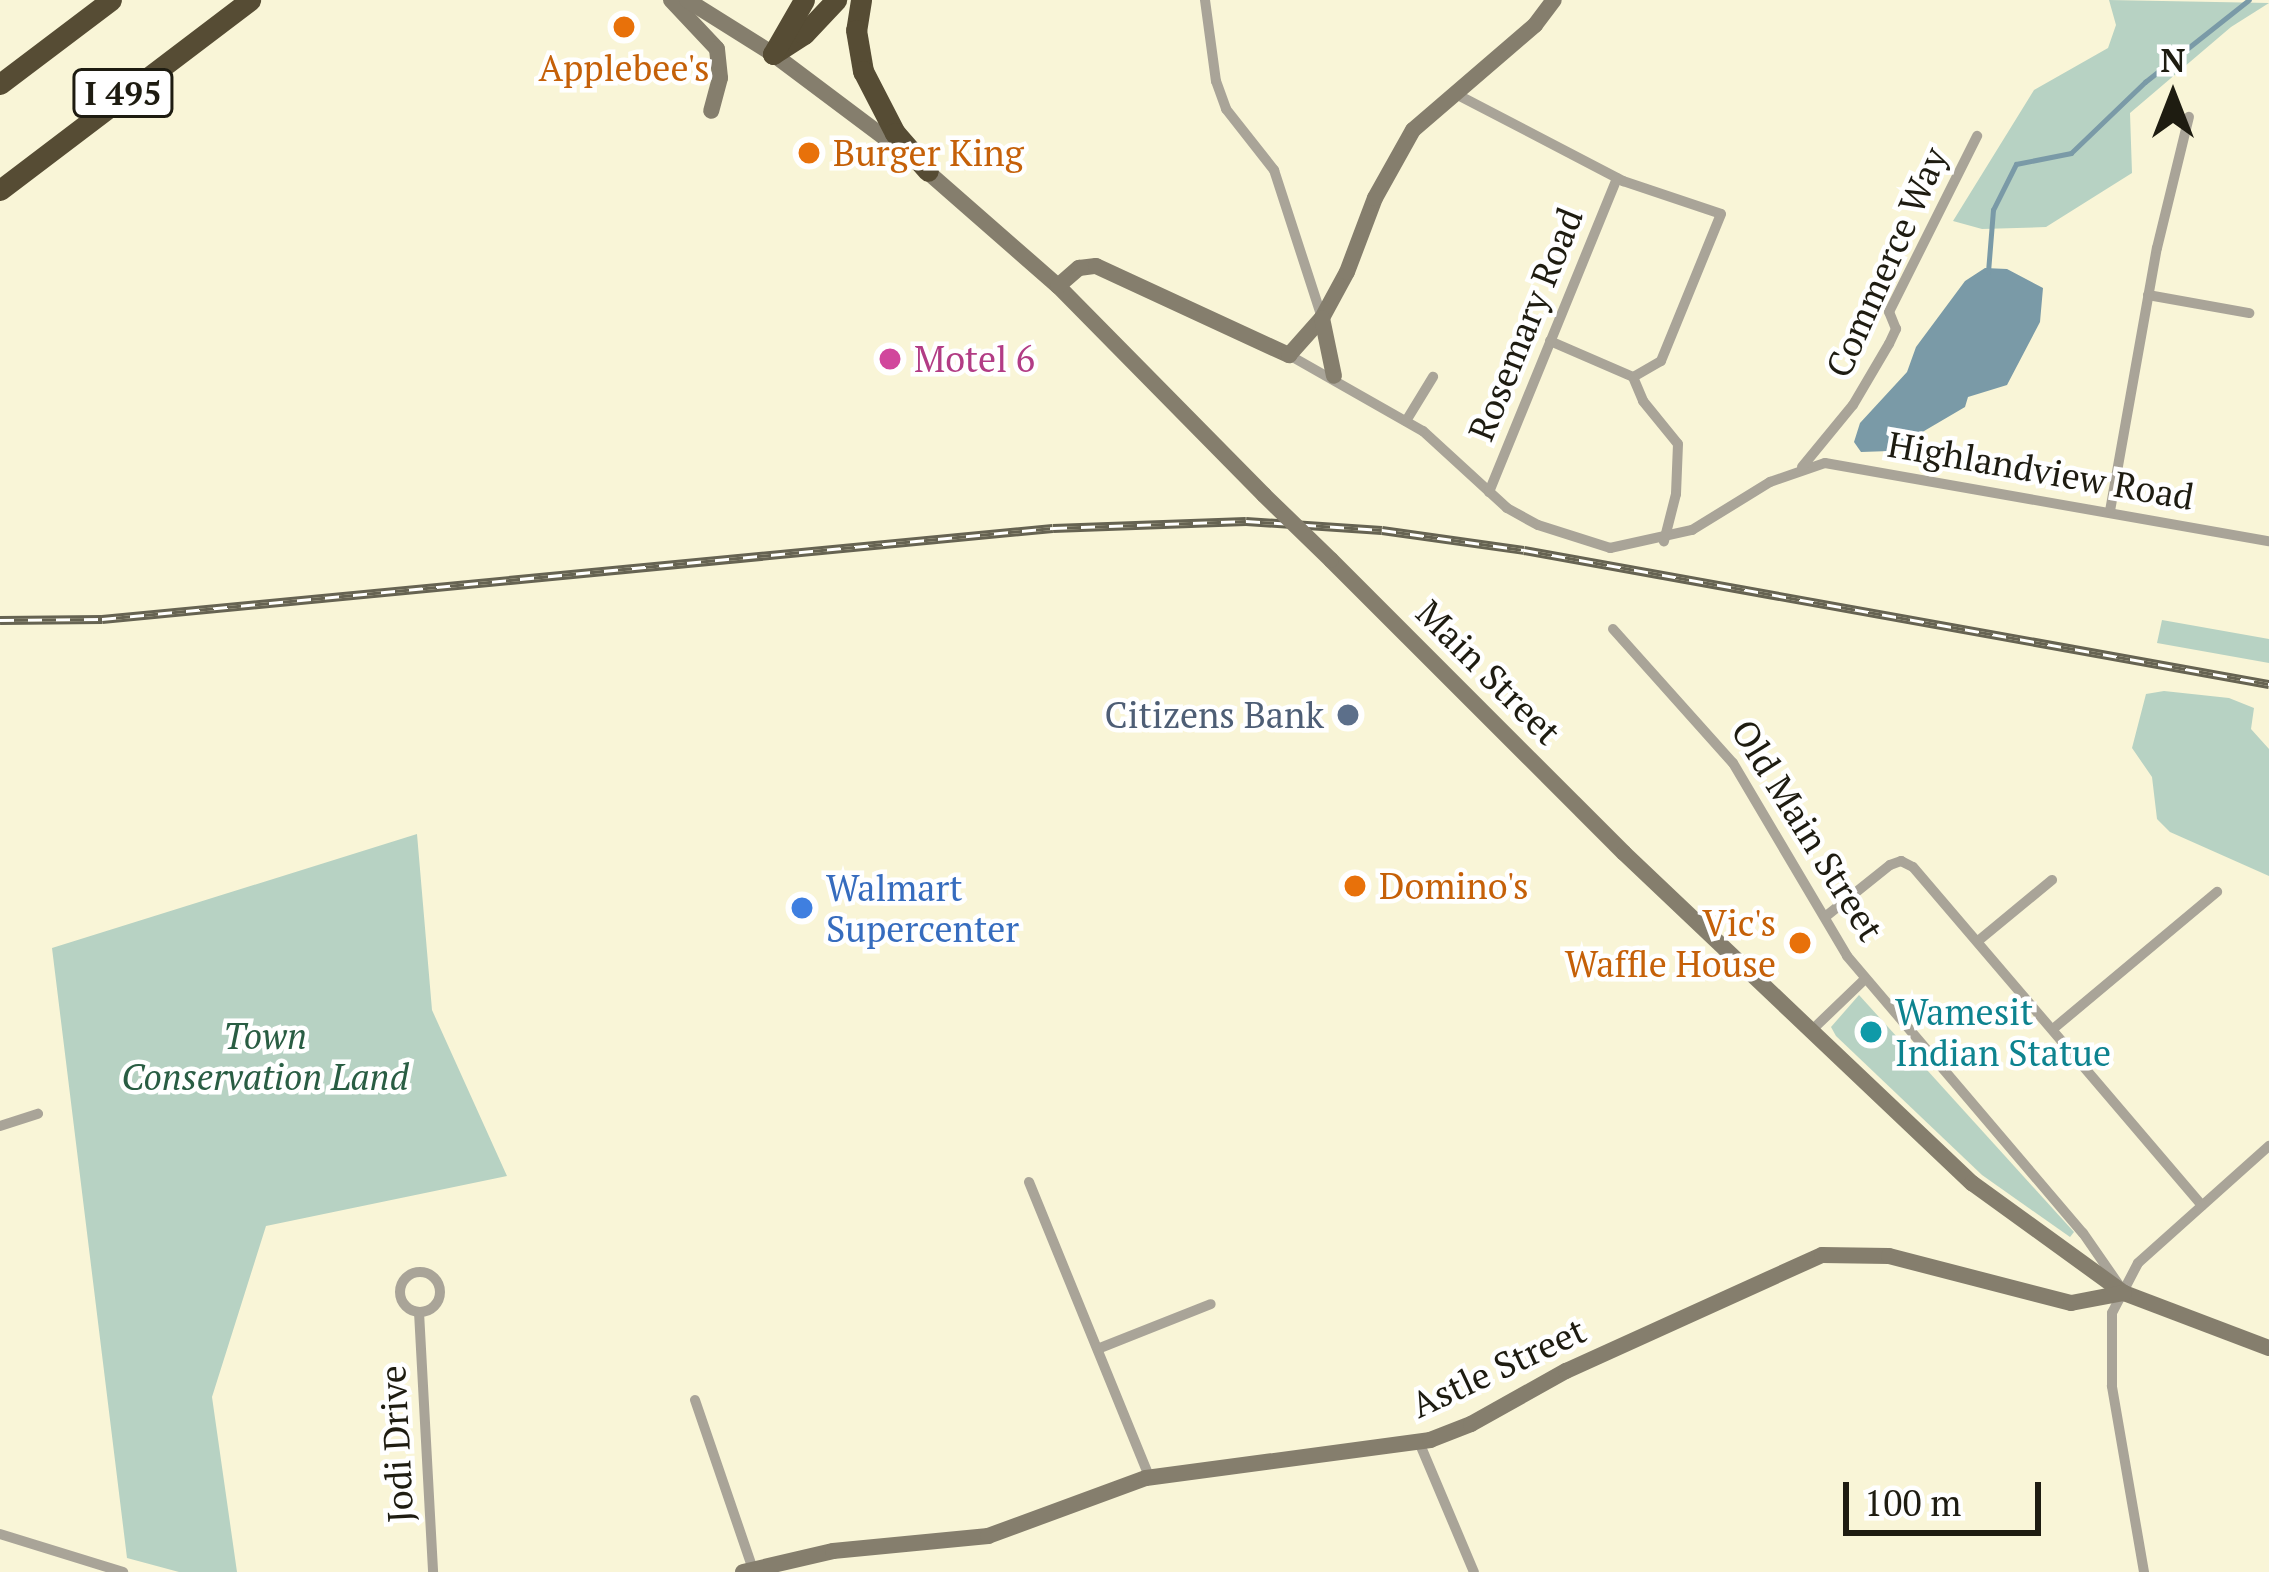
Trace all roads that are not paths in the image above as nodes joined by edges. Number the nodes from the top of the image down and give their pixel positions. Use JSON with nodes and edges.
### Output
{"nodes":[{"id":1,"x":111,"y":0,"type":"edge"},
{"id":2,"x":250,"y":0,"type":"edge"},
{"id":3,"x":671,"y":0,"type":"edge"},
{"id":4,"x":687,"y":0,"type":"edge"},
{"id":5,"x":804,"y":0,"type":"edge"},
{"id":6,"x":836,"y":0,"type":"edge"},
{"id":7,"x":861,"y":0,"type":"edge"},
{"id":8,"x":1205,"y":0,"type":"edge"},
{"id":9,"x":1554,"y":0,"type":"edge"},
{"id":10,"x":773,"y":54,"type":"junction"},
{"id":11,"x":0,"y":84,"type":"edge"},
{"id":12,"x":1454,"y":93,"type":"junction"},
{"id":13,"x":710,"y":111,"type":"dead end"},
{"id":14,"x":2189,"y":117,"type":"dead end"},
{"id":15,"x":1977,"y":136,"type":"dead end"},
{"id":16,"x":928,"y":171,"type":"junction"},
{"id":17,"x":1617,"y":178,"type":"junction"},
{"id":18,"x":0,"y":190,"type":"edge"},
{"id":19,"x":1058,"y":286,"type":"junction"},
{"id":20,"x":2148,"y":295,"type":"junction"},
{"id":21,"x":2249,"y":313,"type":"dead end"},
{"id":22,"x":1322,"y":317,"type":"junction"},
{"id":23,"x":1550,"y":340,"type":"junction"},
{"id":24,"x":1289,"y":355,"type":"junction"},
{"id":25,"x":1334,"y":376,"type":"junction"},
{"id":26,"x":1633,"y":376,"type":"junction"},
{"id":27,"x":1433,"y":377,"type":"dead end"},
{"id":28,"x":1406,"y":421,"type":"junction"},
{"id":29,"x":1802,"y":467,"type":"junction"},
{"id":30,"x":1489,"y":492,"type":"junction"},
{"id":31,"x":2110,"y":511,"type":"junction"},
{"id":32,"x":1664,"y":541,"type":"junction"},
{"id":33,"x":2269,"y":541,"type":"edge"},
{"id":34,"x":1612,"y":629,"type":"dead end"},
{"id":35,"x":2052,"y":880,"type":"dead end"},
{"id":36,"x":2217,"y":892,"type":"dead end"},
{"id":37,"x":1825,"y":917,"type":"junction"},
{"id":38,"x":1978,"y":941,"type":"junction"},
{"id":39,"x":1865,"y":979,"type":"junction"},
{"id":40,"x":1813,"y":1029,"type":"junction"},
{"id":41,"x":2054,"y":1029,"type":"junction"},
{"id":42,"x":38,"y":1114,"type":"dead end"},
{"id":43,"x":0,"y":1126,"type":"edge"},
{"id":44,"x":2269,"y":1146,"type":"edge"},
{"id":45,"x":1029,"y":1182,"type":"dead end"},
{"id":46,"x":2202,"y":1205,"type":"junction"},
{"id":47,"x":2124,"y":1293,"type":"junction"},
{"id":48,"x":1211,"y":1304,"type":"dead end"},
{"id":49,"x":419,"y":1312,"type":"dead end"},
{"id":50,"x":1100,"y":1348,"type":"junction"},
{"id":51,"x":2269,"y":1348,"type":"edge"},
{"id":52,"x":695,"y":1400,"type":"dead end"},
{"id":53,"x":1419,"y":1442,"type":"junction"},
{"id":54,"x":1150,"y":1478,"type":"junction"},
{"id":55,"x":0,"y":1534,"type":"edge"},
{"id":56,"x":748,"y":1570,"type":"edge"},
{"id":57,"x":123,"y":1572,"type":"edge"},
{"id":58,"x":433,"y":1572,"type":"edge"},
{"id":59,"x":1474,"y":1572,"type":"edge"},
{"id":60,"x":2144,"y":1572,"type":"edge"}],
"edges":[{"from":1,"to":11,"type":"highway","number":"I 495"},
{"from":2,"to":18,"type":"highway","number":"I 495"},
{"from":3,"to":13,"type":"main road"},
{"from":4,"to":10,"type":"main road","name":"Main Street"},
{"from":5,"to":10,"type":"highway"},
{"from":6,"to":10,"type":"highway"},
{"from":7,"to":16,"type":"highway"},
{"from":8,"to":22,"type":"street"},
{"from":9,"to":12,"type":"main road"},
{"from":10,"to":16,"type":"main road","name":"Main Street"},
{"from":12,"to":17,"type":"street"},
{"from":12,"to":22,"type":"main road"},
{"from":14,"to":20,"type":"street"},
{"from":15,"to":29,"type":"street","name":"Commerce Way"},
{"from":16,"to":19,"type":"main road","name":"Main Street"},
{"from":17,"to":23,"type":"street","name":"Rosemary Road"},
{"from":17,"to":26,"type":"street"},
{"from":19,"to":24,"type":"main road"},
{"from":19,"to":40,"type":"main road","name":"Main Street","bridge":true},
{"from":20,"to":21,"type":"street"},
{"from":20,"to":31,"type":"street"},
{"from":22,"to":24,"type":"main road"},
{"from":22,"to":25,"type":"main road"},
{"from":23,"to":26,"type":"street"},
{"from":23,"to":30,"type":"street","name":"Rosemary Road"},
{"from":24,"to":25,"type":"street"},
{"from":25,"to":28,"type":"street"},
{"from":26,"to":32,"type":"street"},
{"from":27,"to":28,"type":"street"},
{"from":28,"to":30,"type":"street"},
{"from":29,"to":31,"type":"street","name":"Highlandview Road"},
{"from":29,"to":32,"type":"street"},
{"from":30,"to":32,"type":"street"},
{"from":31,"to":33,"type":"street","name":"Highlandview Road"},
{"from":34,"to":37,"type":"street","name":"Old Main Street"},
{"from":35,"to":38,"type":"street"},
{"from":36,"to":41,"type":"street"},
{"from":37,"to":38,"type":"street"},
{"from":37,"to":39,"type":"street","name":"Old Main Street"},
{"from":38,"to":41,"type":"street"},
{"from":39,"to":40,"type":"street"},
{"from":39,"to":47,"type":"street","name":"Old Main Street"},
{"from":40,"to":47,"type":"main road","name":"Main Street"},
{"from":41,"to":46,"type":"street"},
{"from":42,"to":43,"type":"street"},
{"from":44,"to":46,"type":"street"},
{"from":45,"to":50,"type":"street"},
{"from":46,"to":47,"type":"street"},
{"from":47,"to":51,"type":"main road","name":"Main Street"},
{"from":47,"to":53,"type":"main road","name":"Astle Street"},
{"from":47,"to":60,"type":"street"},
{"from":48,"to":50,"type":"street"},
{"from":49,"to":58,"type":"street","name":"Jodi Drive"},
{"from":50,"to":54,"type":"street"},
{"from":52,"to":56,"type":"street"},
{"from":53,"to":54,"type":"main road","name":"Astle Street"},
{"from":53,"to":59,"type":"street"},
{"from":54,"to":56,"type":"main road","name":"Astle Street"},
{"from":55,"to":57,"type":"street"}]}
